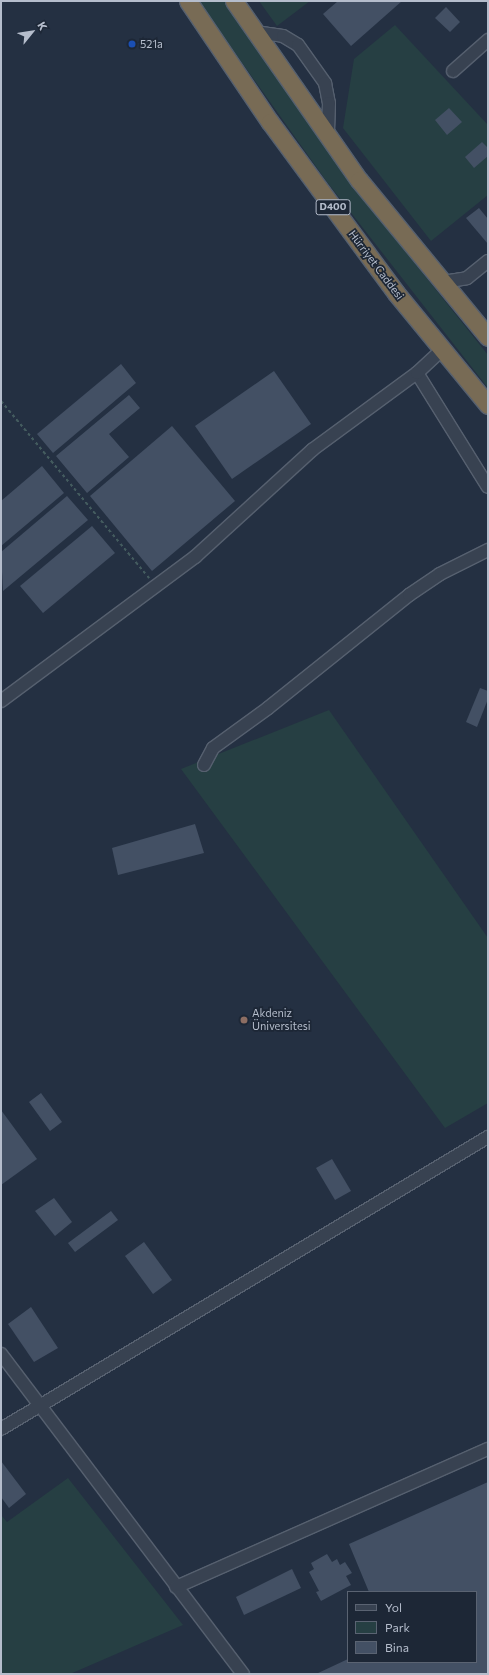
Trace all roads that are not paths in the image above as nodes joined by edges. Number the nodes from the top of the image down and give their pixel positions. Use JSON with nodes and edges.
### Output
{"nodes":[{"id":1,"x":188,"y":1,"type":"edge"},
{"id":2,"x":234,"y":1,"type":"edge"},
{"id":3,"x":255,"y":32,"type":"junction"},
{"id":4,"x":488,"y":40,"type":"edge"},
{"id":5,"x":453,"y":71,"type":"dead end"},
{"id":6,"x":328,"y":135,"type":"junction"},
{"id":7,"x":488,"y":262,"type":"edge"},
{"id":8,"x":443,"y":282,"type":"junction"},
{"id":9,"x":488,"y":337,"type":"edge"},
{"id":10,"x":442,"y":350,"type":"junction"},
{"id":11,"x":417,"y":372,"type":"junction"},
{"id":12,"x":488,"y":405,"type":"edge"},
{"id":13,"x":488,"y":487,"type":"edge"},
{"id":14,"x":488,"y":550,"type":"edge"},
{"id":15,"x":1,"y":701,"type":"edge"},
{"id":16,"x":204,"y":765,"type":"dead end"},
{"id":17,"x":488,"y":1136,"type":"edge"},
{"id":18,"x":1,"y":1354,"type":"edge"},
{"id":19,"x":41,"y":1405,"type":"junction"},
{"id":20,"x":1,"y":1429,"type":"edge"},
{"id":21,"x":488,"y":1449,"type":"edge"},
{"id":22,"x":176,"y":1587,"type":"junction"},
{"id":23,"x":243,"y":1674,"type":"edge"}],
"edges":[{"from":1,"to":10,"type":"highway","name":"Hürriyet Caddesi","number":"D400"},
{"from":2,"to":3,"type":"highway"},
{"from":3,"to":6,"type":"highway"},
{"from":3,"to":6,"type":"street"},
{"from":4,"to":5,"type":"street"},
{"from":6,"to":8,"type":"highway"},
{"from":7,"to":8,"type":"street"},
{"from":8,"to":9,"type":"highway"},
{"from":10,"to":11,"type":"street"},
{"from":10,"to":12,"type":"highway","name":"Hürriyet Caddesi","number":"D400"},
{"from":11,"to":13,"type":"street"},
{"from":11,"to":15,"type":"street"},
{"from":14,"to":16,"type":"street"},
{"from":17,"to":19,"type":"street"},
{"from":18,"to":19,"type":"street"},
{"from":19,"to":20,"type":"street"},
{"from":19,"to":22,"type":"street"},
{"from":21,"to":22,"type":"street"},
{"from":22,"to":23,"type":"street"}]}
